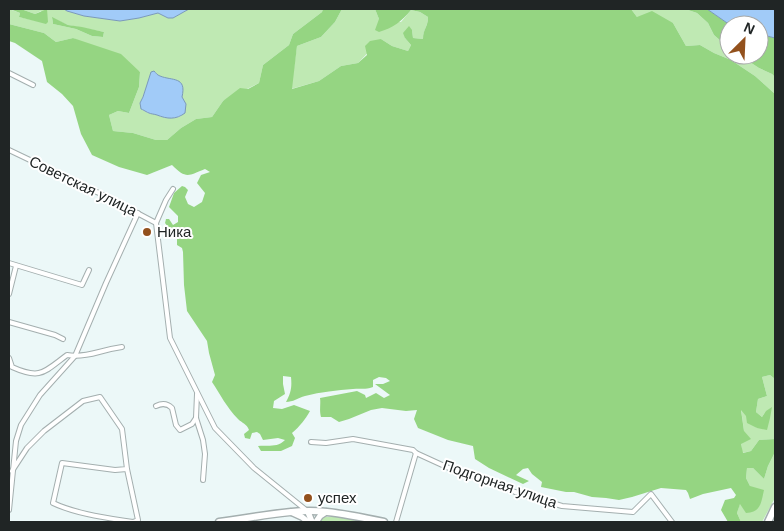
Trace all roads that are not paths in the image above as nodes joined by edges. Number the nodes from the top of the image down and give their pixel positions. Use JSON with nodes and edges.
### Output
{"nodes":[{"id":1,"x":9,"y":73,"type":"edge"},
{"id":2,"x":33,"y":85,"type":"dead end"},
{"id":3,"x":9,"y":150,"type":"edge"},
{"id":4,"x":173,"y":189,"type":"dead end"},
{"id":5,"x":138,"y":213,"type":"junction"},
{"id":6,"x":156,"y":224,"type":"junction"},
{"id":7,"x":9,"y":263,"type":"edge"},
{"id":8,"x":16,"y":266,"type":"junction"},
{"id":9,"x":89,"y":270,"type":"dead end"},
{"id":10,"x":9,"y":294,"type":"edge"},
{"id":11,"x":9,"y":322,"type":"edge"},
{"id":12,"x":63,"y":339,"type":"dead end"},
{"id":13,"x":122,"y":347,"type":"dead end"},
{"id":14,"x":75,"y":356,"type":"junction"},
{"id":15,"x":9,"y":358,"type":"edge"},
{"id":16,"x":197,"y":393,"type":"junction"},
{"id":17,"x":156,"y":406,"type":"dead end"},
{"id":18,"x":196,"y":418,"type":"junction"},
{"id":19,"x":311,"y":442,"type":"dead end"},
{"id":20,"x":416,"y":453,"type":"junction"},
{"id":21,"x":127,"y":470,"type":"junction"},
{"id":22,"x":12,"y":471,"type":"junction"},
{"id":23,"x":203,"y":480,"type":"dead end"},
{"id":24,"x":775,"y":507,"type":"edge"},
{"id":25,"x":9,"y":510,"type":"edge"},
{"id":26,"x":291,"y":512,"type":"junction"},
{"id":27,"x":308,"y":512,"type":"junction"},
{"id":28,"x":326,"y":512,"type":"junction"},
{"id":29,"x":219,"y":522,"type":"edge"},
{"id":30,"x":308,"y":522,"type":"edge"},
{"id":31,"x":314,"y":522,"type":"edge"},
{"id":32,"x":384,"y":522,"type":"edge"},
{"id":33,"x":396,"y":522,"type":"edge"},
{"id":34,"x":672,"y":522,"type":"edge"},
{"id":35,"x":768,"y":522,"type":"edge"}],
"edges":[{"from":1,"to":2,"type":"street"},
{"from":3,"to":5,"type":"street","name":"Советская улица"},
{"from":4,"to":6,"type":"street"},
{"from":5,"to":6,"type":"street","name":"Советская улица"},
{"from":5,"to":14,"type":"street"},
{"from":6,"to":16,"type":"street"},
{"from":7,"to":8,"type":"street"},
{"from":8,"to":9,"type":"street"},
{"from":8,"to":10,"type":"street"},
{"from":11,"to":12,"type":"street"},
{"from":13,"to":14,"type":"street"},
{"from":14,"to":15,"type":"street"},
{"from":14,"to":22,"type":"street"},
{"from":16,"to":18,"type":"street"},
{"from":16,"to":27,"type":"street"},
{"from":17,"to":18,"type":"street"},
{"from":18,"to":23,"type":"street"},
{"from":19,"to":20,"type":"street","name":"Подгорная улица"},
{"from":20,"to":33,"type":"street"},
{"from":20,"to":34,"type":"street","name":"Подгорная улица"},
{"from":21,"to":21,"type":"street"},
{"from":21,"to":22,"type":"street"},
{"from":22,"to":25,"type":"street"},
{"from":24,"to":35,"type":"main road"},
{"from":26,"to":27,"type":"main road"},
{"from":26,"to":29,"type":"main road"},
{"from":26,"to":30,"type":"main road"},
{"from":27,"to":28,"type":"main road"},
{"from":27,"to":31,"type":"main road"},
{"from":28,"to":31,"type":"main road"},
{"from":28,"to":32,"type":"main road"}]}
